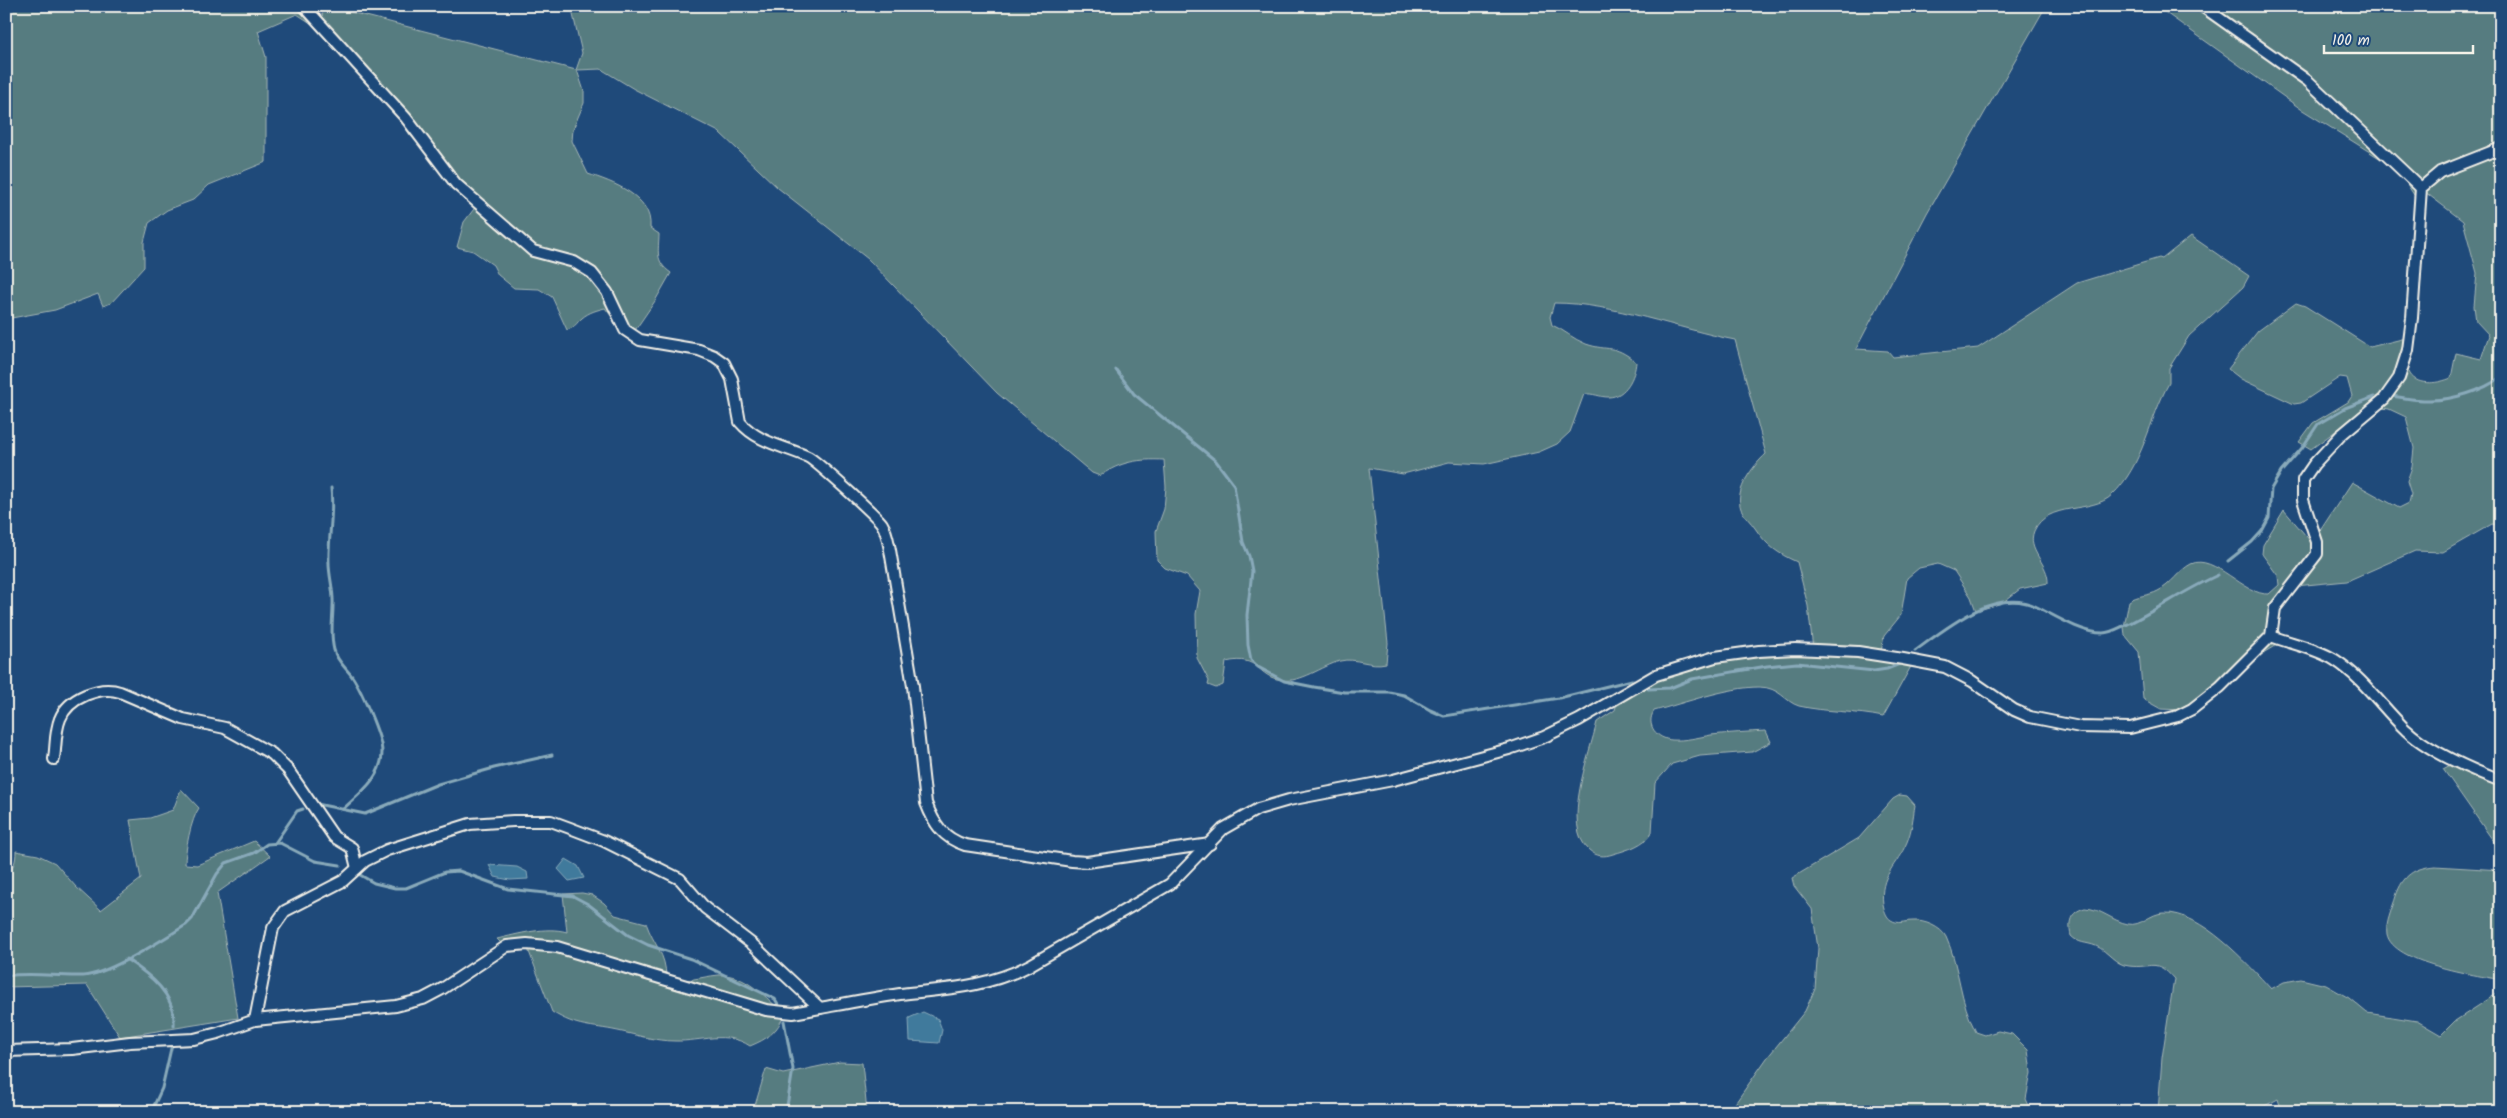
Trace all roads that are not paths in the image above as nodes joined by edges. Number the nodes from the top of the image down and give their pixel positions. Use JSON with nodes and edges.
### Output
{"nodes":[{"id":1,"x":304,"y":6,"type":"edge"},
{"id":2,"x":2202,"y":6,"type":"edge"},
{"id":3,"x":2501,"y":148,"type":"edge"},
{"id":4,"x":2421,"y":188,"type":"junction"},
{"id":5,"x":2271,"y":636,"type":"junction"},
{"id":6,"x":54,"y":759,"type":"dead end"},
{"id":7,"x":2501,"y":781,"type":"edge"},
{"id":8,"x":1210,"y":844,"type":"junction"},
{"id":9,"x":357,"y":868,"type":"junction"},
{"id":10,"x":820,"y":1008,"type":"junction"},
{"id":11,"x":255,"y":1020,"type":"junction"},
{"id":12,"x":6,"y":1051,"type":"edge"}],
"edges":[{"from":1,"to":8,"type":"street"},
{"from":2,"to":4,"type":"street"},
{"from":3,"to":4,"type":"street"},
{"from":4,"to":5,"type":"street"},
{"from":5,"to":7,"type":"street"},
{"from":5,"to":8,"type":"street"},
{"from":6,"to":9,"type":"street"},
{"from":8,"to":10,"type":"street"},
{"from":9,"to":10,"type":"street"},
{"from":9,"to":11,"type":"street"},
{"from":10,"to":11,"type":"street"},
{"from":11,"to":12,"type":"street"}]}
